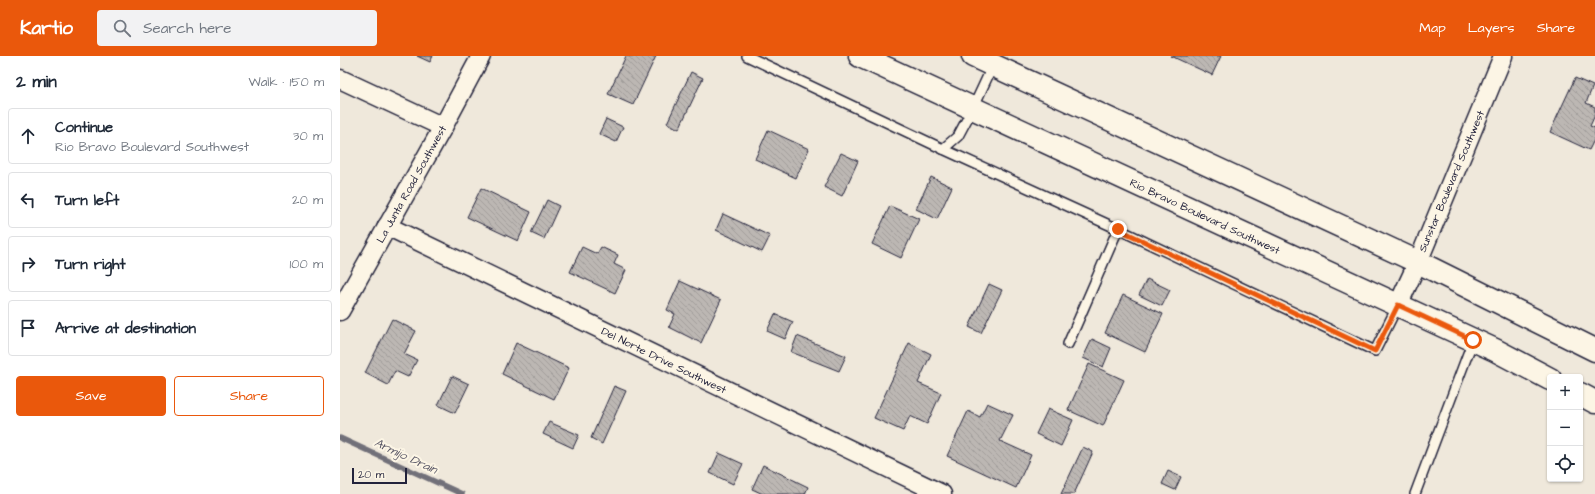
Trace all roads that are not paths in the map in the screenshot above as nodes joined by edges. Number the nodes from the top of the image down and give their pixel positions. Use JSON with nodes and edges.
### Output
{"nodes":[{"id":1,"x":480,"y":56,"type":"edge"},
{"id":2,"x":746,"y":56,"type":"edge"},
{"id":3,"x":860,"y":56,"type":"edge"},
{"id":4,"x":973,"y":56,"type":"edge"},
{"id":5,"x":1503,"y":56,"type":"edge"},
{"id":6,"x":993,"y":65,"type":"junction"},
{"id":7,"x":340,"y":79,"type":"edge"},
{"id":8,"x":973,"y":108,"type":"junction"},
{"id":9,"x":443,"y":127,"type":"junction"},
{"id":10,"x":943,"y":149,"type":"junction"},
{"id":11,"x":386,"y":226,"type":"junction"},
{"id":12,"x":1118,"y":229,"type":"junction"},
{"id":13,"x":1418,"y":262,"type":"junction"},
{"id":14,"x":1398,"y":305,"type":"junction"},
{"id":15,"x":340,"y":311,"type":"edge"},
{"id":16,"x":1473,"y":340,"type":"junction"},
{"id":17,"x":1068,"y":344,"type":"dead end"},
{"id":18,"x":1595,"y":350,"type":"edge"},
{"id":19,"x":1547,"y":377,"type":"edge"},
{"id":20,"x":1583,"y":396,"type":"edge"},
{"id":21,"x":1595,"y":402,"type":"edge"},
{"id":22,"x":942,"y":494,"type":"edge"},
{"id":23,"x":1415,"y":494,"type":"edge"}],
"edges":[{"from":1,"to":9,"type":"street","name":"La Junta Road Southwest"},
{"from":2,"to":10,"type":"lane"},
{"from":3,"to":8,"type":"main road","name":"Rio Bravo Boulevard Southwest"},
{"from":4,"to":6,"type":"main road"},
{"from":5,"to":13,"type":"street","name":"Sunstar Boulevard Southwest"},
{"from":6,"to":8,"type":"lane"},
{"from":6,"to":13,"type":"main road"},
{"from":7,"to":9,"type":"street"},
{"from":8,"to":10,"type":"lane"},
{"from":8,"to":14,"type":"main road","name":"Rio Bravo Boulevard Southwest"},
{"from":9,"to":11,"type":"street","name":"La Junta Road Southwest"},
{"from":10,"to":12,"type":"lane"},
{"from":11,"to":15,"type":"street","name":"La Junta Road Southwest"},
{"from":11,"to":22,"type":"street","name":"Del Norte Drive Southwest"},
{"from":12,"to":14,"type":"lane"},
{"from":12,"to":17,"type":"lane"},
{"from":13,"to":14,"type":"street","name":"Sunstar Boulevard Southwest"},
{"from":13,"to":18,"type":"main road"},
{"from":14,"to":16,"type":"main road","name":"Rio Bravo Boulevard Southwest"},
{"from":16,"to":19,"type":"main road","name":"Rio Bravo Boulevard Southwest"},
{"from":16,"to":23,"type":"lane"},
{"from":20,"to":21,"type":"main road"}]}
